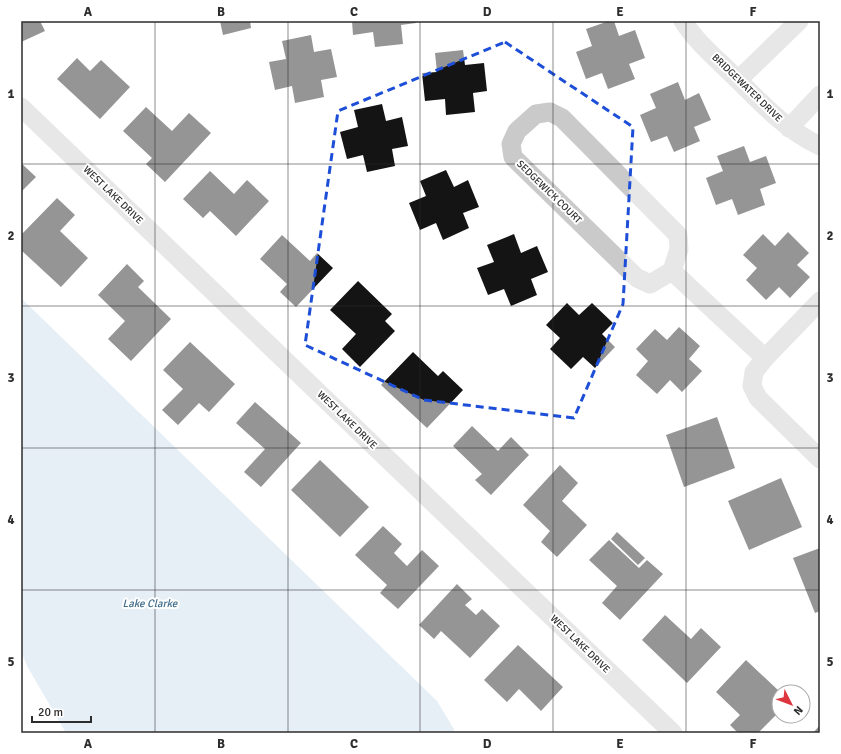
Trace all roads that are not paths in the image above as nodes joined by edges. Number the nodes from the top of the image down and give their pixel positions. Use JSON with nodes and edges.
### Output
{"nodes":[{"id":1,"x":683,"y":21,"type":"edge"},
{"id":2,"x":799,"y":21,"type":"edge"},
{"id":3,"x":738,"y":80,"type":"junction"},
{"id":4,"x":820,"y":95,"type":"edge"},
{"id":5,"x":21,"y":107,"type":"edge"},
{"id":6,"x":788,"y":128,"type":"junction"},
{"id":7,"x":820,"y":146,"type":"edge"},
{"id":8,"x":672,"y":271,"type":"junction"},
{"id":9,"x":820,"y":301,"type":"edge"},
{"id":10,"x":765,"y":358,"type":"junction"},
{"id":11,"x":820,"y":459,"type":"edge"},
{"id":12,"x":673,"y":733,"type":"edge"}],
"edges":[{"from":1,"to":3,"type":"street","name":"BRIDGEWATER DRIVE"},
{"from":2,"to":3,"type":"street"},
{"from":3,"to":6,"type":"street","name":"BRIDGEWATER DRIVE"},
{"from":4,"to":6,"type":"street"},
{"from":5,"to":12,"type":"street","name":"WEST LAKE DRIVE"},
{"from":6,"to":7,"type":"street","name":"BRIDGEWATER DRIVE"},
{"from":8,"to":8,"type":"street","name":"SEDGEWICK COURT"},
{"from":8,"to":10,"type":"street"},
{"from":9,"to":10,"type":"street"},
{"from":10,"to":11,"type":"street"}]}
